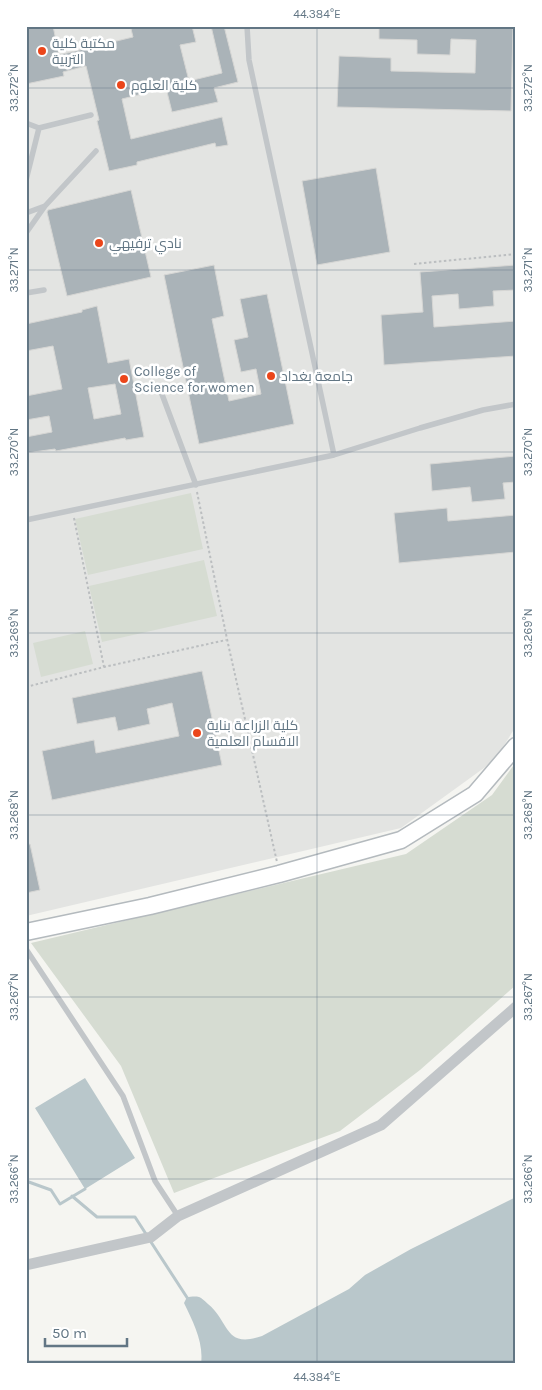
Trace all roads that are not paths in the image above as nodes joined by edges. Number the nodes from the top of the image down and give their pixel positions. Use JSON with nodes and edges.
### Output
{"nodes":[{"id":1,"x":247,"y":26,"type":"edge"},
{"id":2,"x":91,"y":115,"type":"dead end"},
{"id":3,"x":26,"y":123,"type":"edge"},
{"id":4,"x":39,"y":128,"type":"junction"},
{"id":5,"x":96,"y":151,"type":"dead end"},
{"id":6,"x":26,"y":180,"type":"edge"},
{"id":7,"x":45,"y":206,"type":"junction"},
{"id":8,"x":26,"y":213,"type":"edge"},
{"id":9,"x":26,"y":233,"type":"edge"},
{"id":10,"x":44,"y":290,"type":"dead end"},
{"id":11,"x":26,"y":293,"type":"edge"},
{"id":12,"x":160,"y":389,"type":"dead end"},
{"id":13,"x":516,"y":404,"type":"edge"},
{"id":14,"x":334,"y":455,"type":"junction"},
{"id":15,"x":196,"y":485,"type":"junction"},
{"id":16,"x":26,"y":520,"type":"edge"},
{"id":17,"x":516,"y":746,"type":"edge"},
{"id":18,"x":26,"y":932,"type":"edge"},
{"id":19,"x":26,"y":948,"type":"edge"},
{"id":20,"x":516,"y":1007,"type":"edge"},
{"id":21,"x":178,"y":1216,"type":"junction"},
{"id":22,"x":26,"y":1265,"type":"edge"}],
"edges":[{"from":1,"to":14,"type":"lane"},
{"from":2,"to":4,"type":"lane"},
{"from":3,"to":4,"type":"lane"},
{"from":4,"to":6,"type":"lane"},
{"from":5,"to":7,"type":"lane"},
{"from":7,"to":8,"type":"lane"},
{"from":7,"to":9,"type":"lane"},
{"from":10,"to":11,"type":"lane"},
{"from":12,"to":15,"type":"lane"},
{"from":13,"to":14,"type":"lane"},
{"from":14,"to":15,"type":"lane"},
{"from":15,"to":16,"type":"lane"},
{"from":17,"to":18,"type":"street"},
{"from":19,"to":21,"type":"lane"},
{"from":20,"to":21,"type":"street"},
{"from":21,"to":22,"type":"street"}]}
